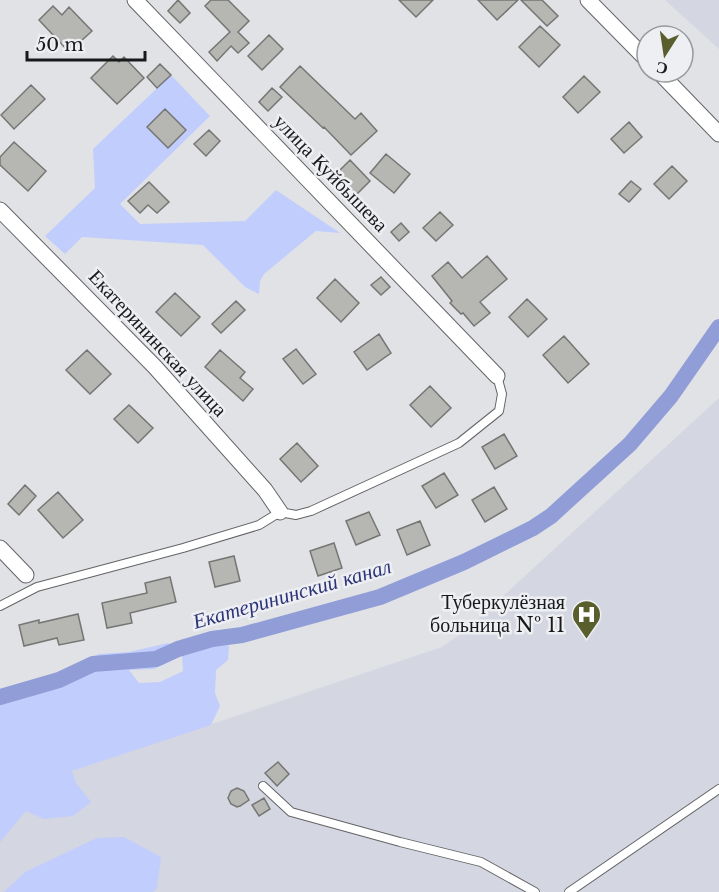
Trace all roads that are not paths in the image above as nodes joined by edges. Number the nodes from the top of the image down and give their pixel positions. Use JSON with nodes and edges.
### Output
{"nodes":[{"id":1,"x":135,"y":0,"type":"edge"},
{"id":2,"x":588,"y":0,"type":"edge"},
{"id":3,"x":635,"y":48,"type":"edge"},
{"id":4,"x":671,"y":84,"type":"edge"},
{"id":5,"x":719,"y":134,"type":"edge"},
{"id":6,"x":0,"y":210,"type":"edge"},
{"id":7,"x":497,"y":376,"type":"joint"},
{"id":8,"x":280,"y":512,"type":"junction"},
{"id":9,"x":0,"y":548,"type":"edge"},
{"id":10,"x":26,"y":575,"type":"dead end"},
{"id":11,"x":0,"y":606,"type":"edge"},
{"id":12,"x":263,"y":786,"type":"dead end"},
{"id":13,"x":719,"y":789,"type":"edge"},
{"id":14,"x":535,"y":892,"type":"edge"},
{"id":15,"x":569,"y":892,"type":"edge"}],
"edges":[{"from":1,"to":7,"type":"street","name":"улица Куйбышева"},
{"from":2,"to":3,"type":"street"},
{"from":4,"to":5,"type":"street"},
{"from":6,"to":8,"type":"street","name":"Екатерининская улица"},
{"from":7,"to":8,"type":"lane"},
{"from":8,"to":11,"type":"lane"},
{"from":9,"to":10,"type":"street"},
{"from":12,"to":14,"type":"lane"},
{"from":13,"to":15,"type":"lane"}]}
